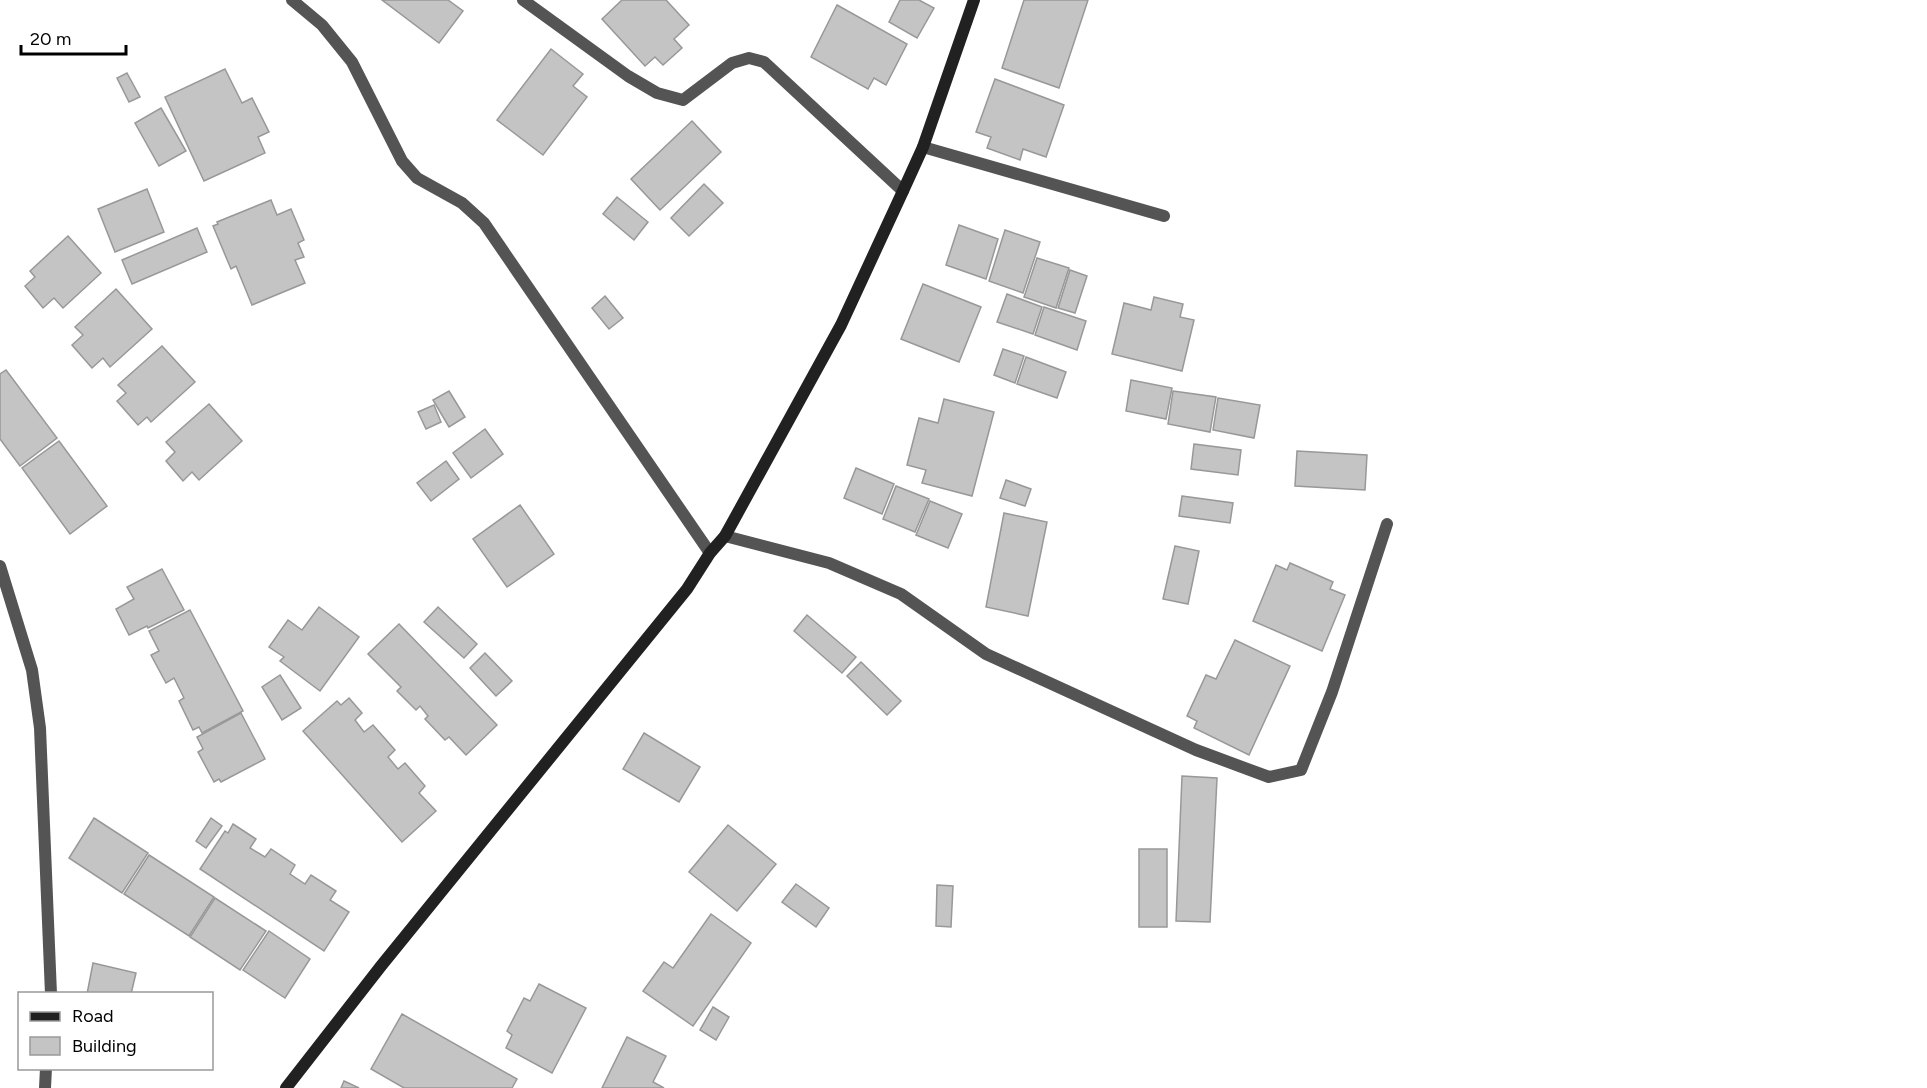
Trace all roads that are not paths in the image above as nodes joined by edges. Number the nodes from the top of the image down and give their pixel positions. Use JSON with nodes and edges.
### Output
{"nodes":[{"id":1,"x":292,"y":0,"type":"edge"},
{"id":2,"x":522,"y":0,"type":"edge"},
{"id":3,"x":974,"y":0,"type":"edge"},
{"id":4,"x":923,"y":147,"type":"junction"},
{"id":5,"x":903,"y":191,"type":"junction"},
{"id":6,"x":1164,"y":216,"type":"dead end"},
{"id":7,"x":1387,"y":524,"type":"dead end"},
{"id":8,"x":725,"y":536,"type":"junction"},
{"id":9,"x":710,"y":553,"type":"junction"},
{"id":10,"x":0,"y":566,"type":"edge"},
{"id":11,"x":51,"y":992,"type":"edge"},
{"id":12,"x":46,"y":1070,"type":"edge"},
{"id":13,"x":45,"y":1088,"type":"edge"},
{"id":14,"x":285,"y":1088,"type":"edge"}],
"edges":[{"from":1,"to":9,"type":"street"},
{"from":2,"to":5,"type":"street"},
{"from":3,"to":4,"type":"street"},
{"from":4,"to":5,"type":"street"},
{"from":4,"to":6,"type":"street"},
{"from":5,"to":8,"type":"street"},
{"from":7,"to":8,"type":"street"},
{"from":8,"to":9,"type":"street"},
{"from":9,"to":14,"type":"street"},
{"from":10,"to":11,"type":"street"},
{"from":12,"to":13,"type":"street"}]}
